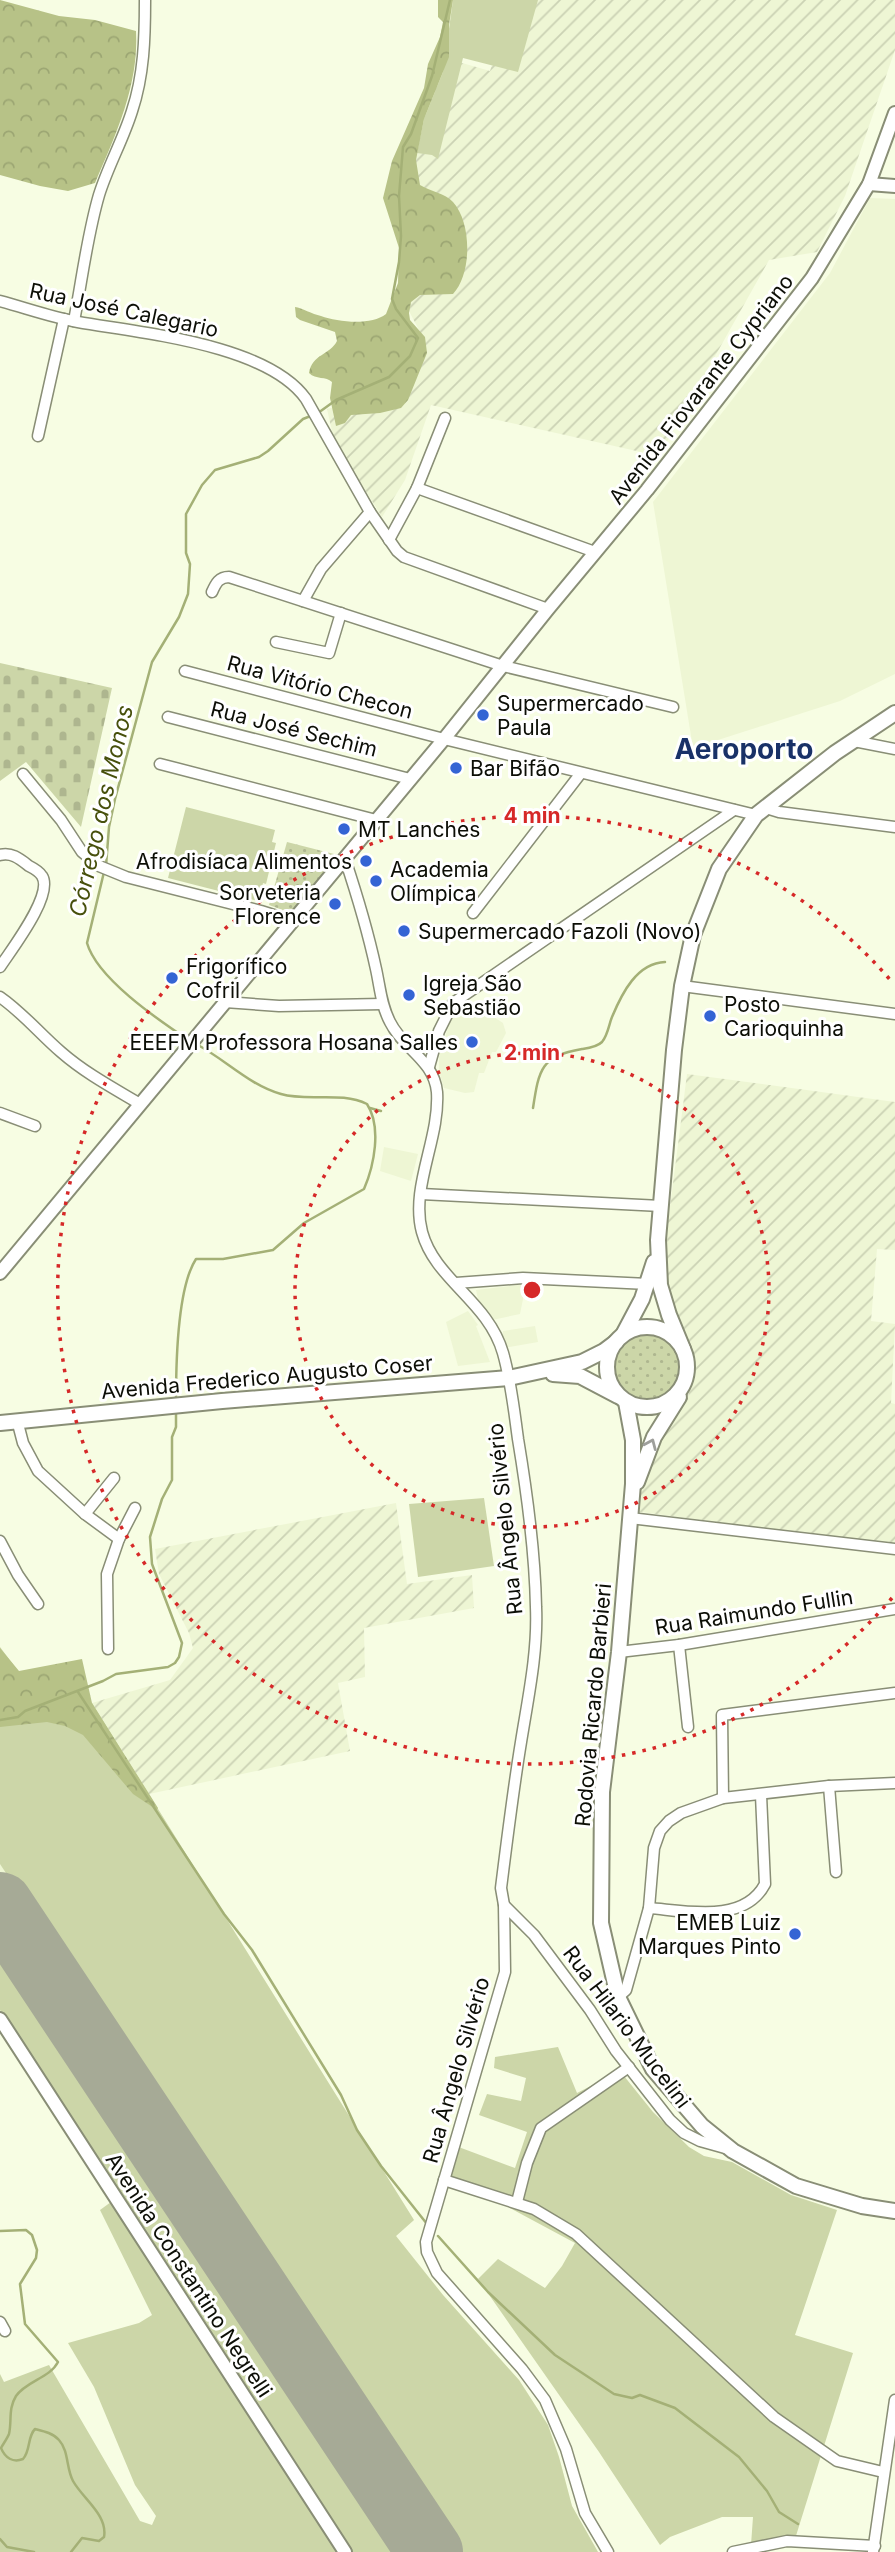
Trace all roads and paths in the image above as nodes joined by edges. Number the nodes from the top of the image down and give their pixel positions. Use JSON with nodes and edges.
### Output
{"nodes":[{"id":1,"x":145,"y":0,"type":"edge"},
{"id":2,"x":895,"y":113,"type":"edge"},
{"id":3,"x":869,"y":184,"type":"junction"},
{"id":4,"x":895,"y":186,"type":"edge"},
{"id":5,"x":0,"y":302,"type":"edge"},
{"id":6,"x":69,"y":320,"type":"junction"},
{"id":7,"x":445,"y":418,"type":"dead end"},
{"id":8,"x":38,"y":436,"type":"dead end"},
{"id":9,"x":417,"y":488,"type":"junction"},
{"id":10,"x":370,"y":512,"type":"junction"},
{"id":11,"x":389,"y":540,"type":"junction"},
{"id":12,"x":595,"y":552,"type":"junction"},
{"id":13,"x":212,"y":592,"type":"dead end"},
{"id":14,"x":303,"y":601,"type":"junction"},
{"id":15,"x":548,"y":609,"type":"junction"},
{"id":16,"x":341,"y":613,"type":"junction"},
{"id":17,"x":276,"y":642,"type":"dead end"},
{"id":18,"x":503,"y":666,"type":"junction"},
{"id":19,"x":185,"y":671,"type":"dead end"},
{"id":20,"x":673,"y":707,"type":"dead end"},
{"id":21,"x":895,"y":713,"type":"edge"},
{"id":22,"x":168,"y":717,"type":"dead end"},
{"id":23,"x":444,"y":740,"type":"junction"},
{"id":24,"x":854,"y":741,"type":"junction"},
{"id":25,"x":895,"y":748,"type":"edge"},
{"id":26,"x":160,"y":764,"type":"dead end"},
{"id":27,"x":581,"y":773,"type":"junction"},
{"id":28,"x":23,"y":774,"type":"dead end"},
{"id":29,"x":410,"y":779,"type":"junction"},
{"id":30,"x":734,"y":810,"type":"junction"},
{"id":31,"x":761,"y":811,"type":"junction"},
{"id":32,"x":376,"y":820,"type":"junction"},
{"id":33,"x":895,"y":827,"type":"edge"},
{"id":34,"x":0,"y":855,"type":"edge"},
{"id":35,"x":345,"y":859,"type":"junction"},
{"id":36,"x":473,"y":913,"type":"dead end"},
{"id":37,"x":293,"y":921,"type":"junction"},
{"id":38,"x":0,"y":967,"type":"edge"},
{"id":39,"x":682,"y":986,"type":"junction"},
{"id":40,"x":0,"y":997,"type":"edge"},
{"id":41,"x":225,"y":1002,"type":"junction"},
{"id":42,"x":382,"y":1004,"type":"junction"},
{"id":43,"x":895,"y":1014,"type":"edge"},
{"id":44,"x":429,"y":1067,"type":"junction"},
{"id":45,"x":139,"y":1104,"type":"junction"},
{"id":46,"x":0,"y":1113,"type":"edge"},
{"id":47,"x":35,"y":1126,"type":"dead end"},
{"id":48,"x":421,"y":1194,"type":"junction"},
{"id":49,"x":661,"y":1206,"type":"junction"},
{"id":50,"x":659,"y":1240,"type":"junction"},
{"id":51,"x":2,"y":1265,"type":"edge"},
{"id":52,"x":456,"y":1283,"type":"junction"},
{"id":53,"x":648,"y":1284,"type":"junction"},
{"id":54,"x":619,"y":1339,"type":"junction"},
{"id":55,"x":683,"y":1349,"type":"junction"},
{"id":56,"x":537,"y":1374,"type":"junction"},
{"id":57,"x":509,"y":1378,"type":"junction"},
{"id":58,"x":683,"y":1387,"type":"junction"},
{"id":59,"x":623,"y":1400,"type":"junction"},
{"id":60,"x":18,"y":1420,"type":"junction"},
{"id":61,"x":0,"y":1423,"type":"edge"},
{"id":62,"x":114,"y":1478,"type":"dead end"},
{"id":63,"x":135,"y":1508,"type":"dead end"},
{"id":64,"x":631,"y":1513,"type":"junction"},
{"id":65,"x":85,"y":1514,"type":"junction"},
{"id":66,"x":119,"y":1538,"type":"junction"},
{"id":67,"x":0,"y":1541,"type":"edge"},
{"id":68,"x":895,"y":1549,"type":"edge"},
{"id":69,"x":38,"y":1604,"type":"dead end"},
{"id":70,"x":895,"y":1609,"type":"edge"},
{"id":71,"x":679,"y":1645,"type":"junction"},
{"id":72,"x":108,"y":1649,"type":"dead end"},
{"id":73,"x":619,"y":1652,"type":"junction"},
{"id":74,"x":895,"y":1693,"type":"edge"},
{"id":75,"x":688,"y":1727,"type":"dead end"},
{"id":76,"x":829,"y":1786,"type":"junction"},
{"id":77,"x":892,"y":1786,"type":"edge"},
{"id":78,"x":761,"y":1795,"type":"junction"},
{"id":79,"x":723,"y":1798,"type":"junction"},
{"id":80,"x":836,"y":1872,"type":"dead end"},
{"id":81,"x":504,"y":1905,"type":"junction"},
{"id":82,"x":649,"y":1908,"type":"junction"},
{"id":83,"x":618,"y":1997,"type":"junction"},
{"id":84,"x":0,"y":2019,"type":"edge"},
{"id":85,"x":629,"y":2067,"type":"junction"},
{"id":86,"x":733,"y":2151,"type":"junction"},
{"id":87,"x":444,"y":2180,"type":"junction"},
{"id":88,"x":517,"y":2202,"type":"junction"},
{"id":89,"x":895,"y":2211,"type":"edge"},
{"id":90,"x":895,"y":2400,"type":"edge"},
{"id":91,"x":883,"y":2472,"type":"junction"},
{"id":92,"x":874,"y":2549,"type":"edge"},
{"id":93,"x":744,"y":2550,"type":"edge"},
{"id":94,"x":345,"y":2552,"type":"edge"},
{"id":95,"x":608,"y":2552,"type":"edge"},
{"id":96,"x":733,"y":2552,"type":"edge"}],
"edges":[{"from":1,"to":6,"type":"street"},
{"from":2,"to":3,"type":"street","name":"Avenida Fiovarante Cypriano"},
{"from":3,"to":4,"type":"street"},
{"from":3,"to":12,"type":"street","name":"Avenida Fiovarante Cypriano"},
{"from":5,"to":6,"type":"street","name":"Rua José Calegario"},
{"from":6,"to":8,"type":"street"},
{"from":6,"to":10,"type":"street","name":"Rua José Calegario"},
{"from":7,"to":9,"type":"street"},
{"from":9,"to":11,"type":"street"},
{"from":9,"to":12,"type":"street"},
{"from":10,"to":11,"type":"street","name":"Rua José Calegario"},
{"from":10,"to":14,"type":"street"},
{"from":11,"to":15,"type":"street","name":"Rua José Calegario"},
{"from":12,"to":15,"type":"street","name":"Avenida Fiovarante Cypriano"},
{"from":13,"to":14,"type":"street"},
{"from":14,"to":16,"type":"street"},
{"from":15,"to":18,"type":"street","name":"Avenida Fiovarante Cypriano"},
{"from":16,"to":17,"type":"street"},
{"from":16,"to":18,"type":"street"},
{"from":18,"to":20,"type":"street"},
{"from":18,"to":23,"type":"street","name":"Avenida Fiovarante Cypriano"},
{"from":19,"to":23,"type":"street","name":"Rua Vitório Checon"},
{"from":21,"to":24,"type":"main road"},
{"from":22,"to":29,"type":"street","name":"Rua José Sechim"},
{"from":23,"to":27,"type":"street","name":"Rua Vitório Checon"},
{"from":23,"to":29,"type":"street","name":"Avenida Fiovarante Cypriano"},
{"from":24,"to":25,"type":"street"},
{"from":24,"to":31,"type":"main road"},
{"from":26,"to":32,"type":"street"},
{"from":27,"to":30,"type":"street","name":"Rua Vitório Checon"},
{"from":27,"to":36,"type":"street"},
{"from":28,"to":37,"type":"street"},
{"from":29,"to":32,"type":"street","name":"Avenida Fiovarante Cypriano"},
{"from":30,"to":31,"type":"street","name":"Rua Vitório Checon"},
{"from":30,"to":44,"type":"street"},
{"from":31,"to":33,"type":"street","name":"Rua Vitório Checon"},
{"from":31,"to":39,"type":"main road"},
{"from":32,"to":35,"type":"street","name":"Avenida Fiovarante Cypriano"},
{"from":34,"to":38,"type":"street"},
{"from":35,"to":37,"type":"street","name":"Avenida Fiovarante Cypriano"},
{"from":35,"to":42,"type":"street"},
{"from":37,"to":41,"type":"street","name":"Avenida Fiovarante Cypriano"},
{"from":39,"to":43,"type":"street"},
{"from":39,"to":49,"type":"main road"},
{"from":40,"to":45,"type":"street"},
{"from":41,"to":42,"type":"street"},
{"from":41,"to":45,"type":"street","name":"Avenida Fiovarante Cypriano"},
{"from":42,"to":44,"type":"street"},
{"from":44,"to":48,"type":"street","name":"Rua Ângelo Silvério"},
{"from":45,"to":51,"type":"street","name":"Avenida Fiovarante Cypriano"},
{"from":46,"to":47,"type":"street"},
{"from":48,"to":49,"type":"street"},
{"from":48,"to":52,"type":"street","name":"Rua Ângelo Silvério"},
{"from":49,"to":50,"type":"main road"},
{"from":50,"to":53,"type":"main road"},
{"from":50,"to":55,"type":"main road"},
{"from":52,"to":53,"type":"street"},
{"from":52,"to":57,"type":"street","name":"Rua Ângelo Silvério"},
{"from":53,"to":54,"type":"main road"},
{"from":54,"to":55,"type":"main road"},
{"from":54,"to":56,"type":"main road","name":"Avenida Frederico Augusto Coser"},
{"from":54,"to":59,"type":"main road"},
{"from":55,"to":58,"type":"main road"},
{"from":56,"to":57,"type":"main road","name":"Avenida Frederico Augusto Coser"},
{"from":56,"to":59,"type":"main road","name":"Avenida Frederico Augusto Coser"},
{"from":57,"to":60,"type":"main road","name":"Avenida Frederico Augusto Coser"},
{"from":57,"to":81,"type":"street","name":"Rua Ângelo Silvério"},
{"from":58,"to":59,"type":"main road"},
{"from":64,"to":58,"type":"main road","one_way":true},
{"from":59,"to":64,"type":"main road"},
{"from":60,"to":61,"type":"main road","name":"Avenida Frederico Augusto Coser"},
{"from":60,"to":65,"type":"street"},
{"from":62,"to":65,"type":"street"},
{"from":63,"to":66,"type":"street"},
{"from":64,"to":68,"type":"street"},
{"from":64,"to":73,"type":"main road","name":"Rodovia Ricardo Barbieri"},
{"from":65,"to":66,"type":"street"},
{"from":66,"to":72,"type":"street"},
{"from":67,"to":69,"type":"street"},
{"from":70,"to":71,"type":"street","name":"Rua Raimundo Fullin"},
{"from":71,"to":73,"type":"street","name":"Rua Raimundo Fullin"},
{"from":71,"to":75,"type":"street"},
{"from":73,"to":83,"type":"main road","name":"Rodovia Ricardo Barbieri"},
{"from":74,"to":79,"type":"street"},
{"from":76,"to":77,"type":"street"},
{"from":76,"to":78,"type":"street"},
{"from":76,"to":80,"type":"street"},
{"from":78,"to":79,"type":"street"},
{"from":78,"to":82,"type":"street"},
{"from":79,"to":82,"type":"street"},
{"from":81,"to":85,"type":"street","name":"Rua Hilario Mucelini"},
{"from":81,"to":87,"type":"street","name":"Rua Ângelo Silvério"},
{"from":82,"to":83,"type":"street"},
{"from":83,"to":86,"type":"main road","name":"Rodovia Ricardo Barbieri"},
{"from":84,"to":94,"type":"street","name":"Avenida Constantino Negrelli"},
{"from":85,"to":86,"type":"street","name":"Rua Hilario Mucelini"},
{"from":85,"to":88,"type":"street"},
{"from":86,"to":89,"type":"main road","name":"Rodovia Ricardo Barbieri"},
{"from":87,"to":88,"type":"street"},
{"from":87,"to":95,"type":"street","name":"Rua Ângelo Silvério"},
{"from":88,"to":91,"type":"street"},
{"from":90,"to":91,"type":"street"},
{"from":91,"to":92,"type":"street"},
{"from":92,"to":93,"type":"street"},
{"from":93,"to":96,"type":"street"}]}
